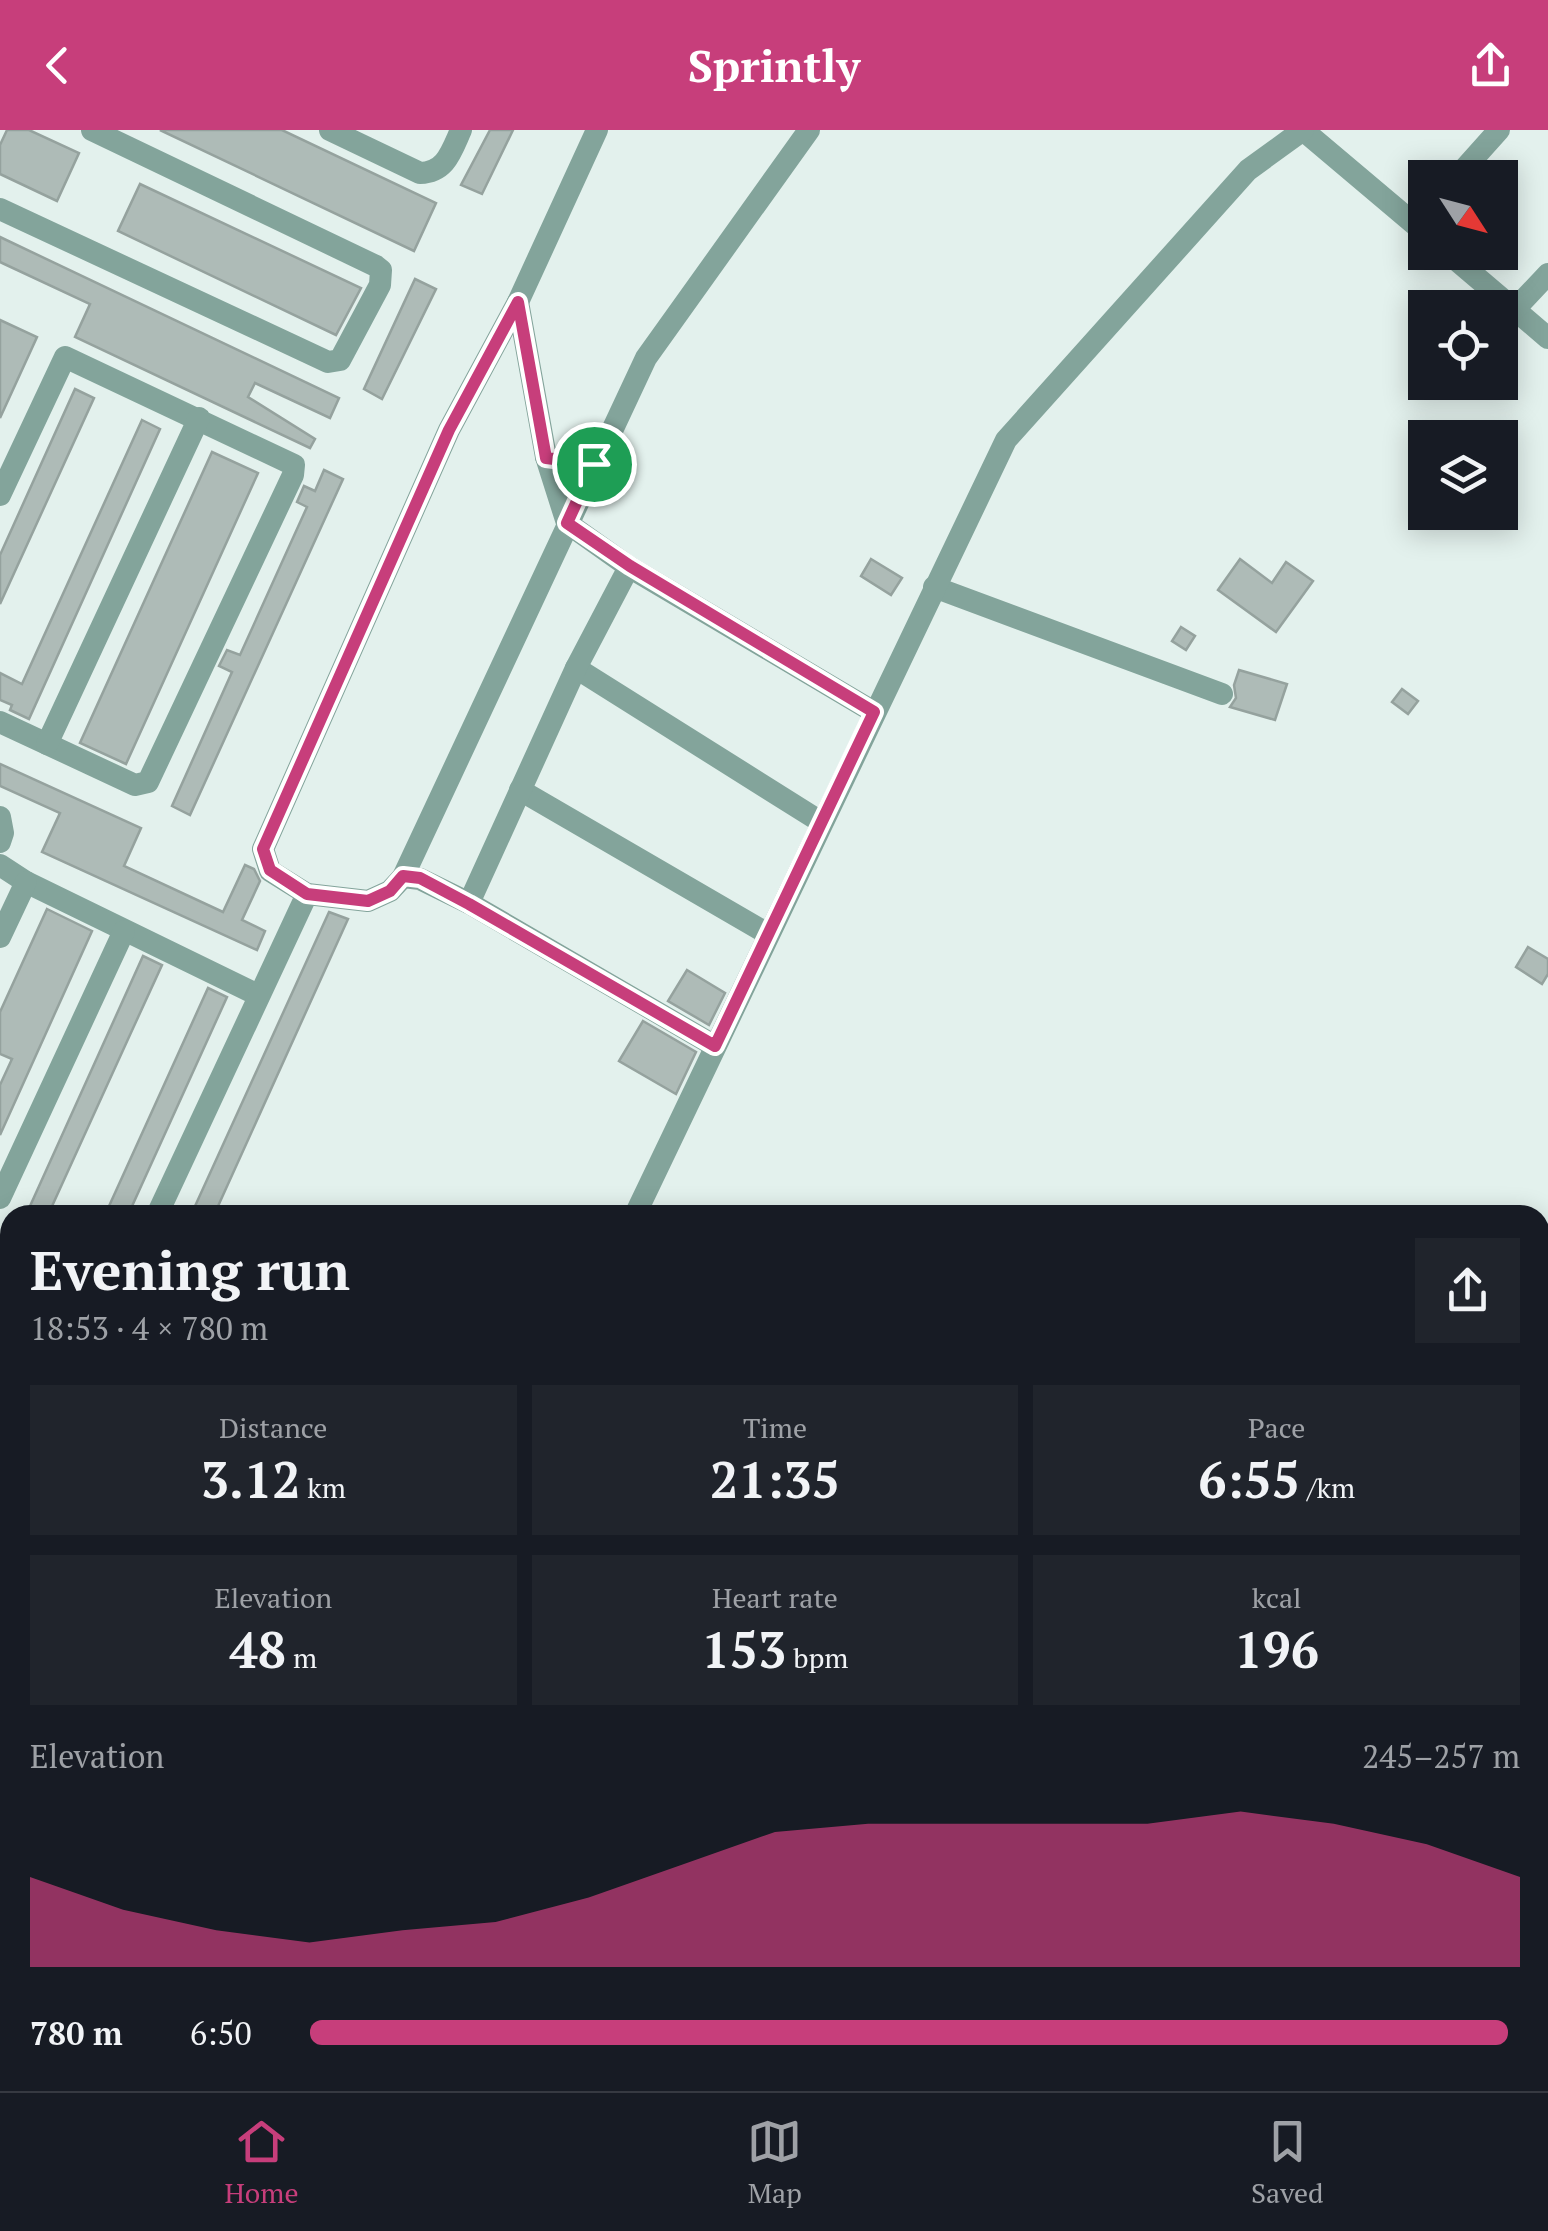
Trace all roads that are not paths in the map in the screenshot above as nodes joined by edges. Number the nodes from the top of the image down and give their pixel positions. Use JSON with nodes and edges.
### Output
{"nodes":[{"id":1,"x":92,"y":130,"type":"edge"},
{"id":2,"x":330,"y":130,"type":"edge"},
{"id":3,"x":462,"y":130,"type":"edge"},
{"id":4,"x":597,"y":130,"type":"edge"},
{"id":5,"x":809,"y":130,"type":"edge"},
{"id":6,"x":1303,"y":130,"type":"edge"},
{"id":7,"x":1500,"y":130,"type":"edge"},
{"id":8,"x":1472,"y":160,"type":"edge"},
{"id":9,"x":0,"y":209,"type":"edge"},
{"id":10,"x":1408,"y":213,"type":"edge"},
{"id":11,"x":1468,"y":270,"type":"edge"},
{"id":12,"x":1548,"y":274,"type":"edge"},
{"id":13,"x":1491,"y":290,"type":"edge"},
{"id":14,"x":518,"y":302,"type":"junction"},
{"id":15,"x":1518,"y":306,"type":"edge"},
{"id":16,"x":1518,"y":313,"type":"edge"},
{"id":17,"x":1548,"y":338,"type":"edge"},
{"id":18,"x":199,"y":418,"type":"junction"},
{"id":19,"x":546,"y":458,"type":"junction"},
{"id":20,"x":594,"y":464,"type":"junction"},
{"id":21,"x":0,"y":495,"type":"edge"},
{"id":22,"x":567,"y":523,"type":"junction"},
{"id":23,"x":630,"y":566,"type":"junction"},
{"id":24,"x":934,"y":587,"type":"junction"},
{"id":25,"x":576,"y":668,"type":"junction"},
{"id":26,"x":1222,"y":694,"type":"dead end"},
{"id":27,"x":874,"y":712,"type":"junction"},
{"id":28,"x":0,"y":722,"type":"edge"},
{"id":29,"x":47,"y":744,"type":"junction"},
{"id":30,"x":520,"y":790,"type":"junction"},
{"id":31,"x":0,"y":817,"type":"edge"},
{"id":32,"x":821,"y":822,"type":"junction"},
{"id":33,"x":0,"y":842,"type":"edge"},
{"id":34,"x":0,"y":864,"type":"edge"},
{"id":35,"x":403,"y":876,"type":"junction"},
{"id":36,"x":26,"y":882,"type":"junction"},
{"id":37,"x":307,"y":894,"type":"junction"},
{"id":38,"x":469,"y":904,"type":"junction"},
{"id":39,"x":124,"y":931,"type":"junction"},
{"id":40,"x":768,"y":934,"type":"junction"},
{"id":41,"x":0,"y":937,"type":"edge"},
{"id":42,"x":258,"y":995,"type":"junction"},
{"id":43,"x":715,"y":1046,"type":"junction"},
{"id":44,"x":0,"y":1198,"type":"edge"},
{"id":45,"x":162,"y":1205,"type":"edge"},
{"id":46,"x":641,"y":1205,"type":"edge"}],
"edges":[{"from":1,"to":9,"type":"street"},
{"from":2,"to":3,"type":"street"},
{"from":4,"to":14,"type":"street"},
{"from":5,"to":20,"type":"street"},
{"from":6,"to":10,"type":"street"},
{"from":6,"to":24,"type":"street"},
{"from":7,"to":8,"type":"street"},
{"from":11,"to":13,"type":"street"},
{"from":12,"to":15,"type":"street"},
{"from":14,"to":19,"type":"street"},
{"from":14,"to":37,"type":"street"},
{"from":16,"to":17,"type":"street"},
{"from":18,"to":21,"type":"street"},
{"from":18,"to":29,"type":"street"},
{"from":18,"to":29,"type":"street"},
{"from":19,"to":20,"type":"street"},
{"from":19,"to":22,"type":"street"},
{"from":20,"to":22,"type":"street"},
{"from":22,"to":23,"type":"street"},
{"from":22,"to":35,"type":"street"},
{"from":23,"to":25,"type":"street"},
{"from":23,"to":27,"type":"street"},
{"from":24,"to":26,"type":"street"},
{"from":24,"to":27,"type":"street"},
{"from":25,"to":30,"type":"street"},
{"from":25,"to":32,"type":"street"},
{"from":27,"to":32,"type":"street"},
{"from":28,"to":29,"type":"street"},
{"from":30,"to":38,"type":"street"},
{"from":30,"to":40,"type":"street"},
{"from":31,"to":33,"type":"street"},
{"from":32,"to":40,"type":"street"},
{"from":34,"to":36,"type":"street"},
{"from":35,"to":37,"type":"street"},
{"from":35,"to":38,"type":"street"},
{"from":36,"to":39,"type":"street"},
{"from":36,"to":41,"type":"street"},
{"from":37,"to":42,"type":"street"},
{"from":38,"to":43,"type":"street"},
{"from":39,"to":42,"type":"street"},
{"from":39,"to":44,"type":"street"},
{"from":40,"to":43,"type":"street"},
{"from":42,"to":45,"type":"street"},
{"from":43,"to":46,"type":"street"}]}
